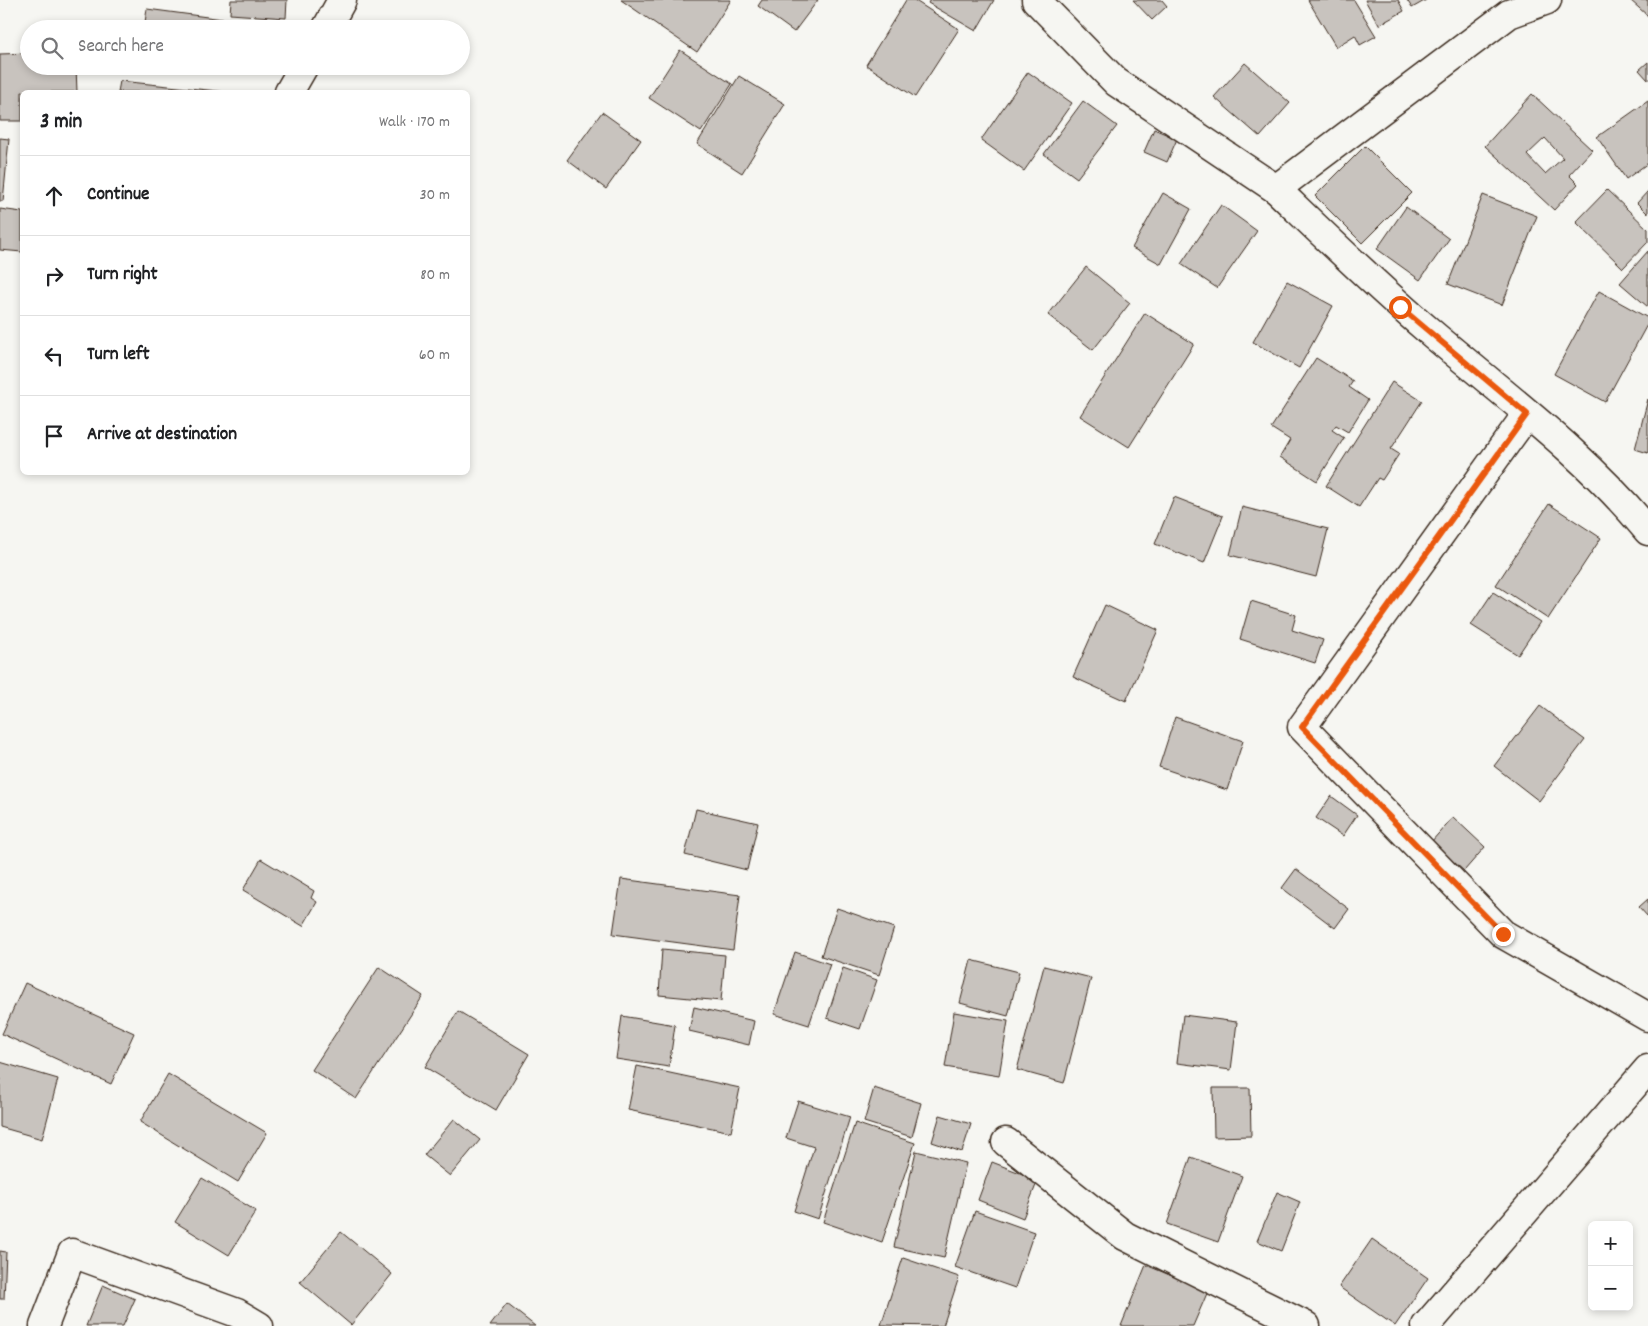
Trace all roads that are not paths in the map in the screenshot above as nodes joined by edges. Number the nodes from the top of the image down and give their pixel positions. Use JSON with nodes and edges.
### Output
{"nodes":[{"id":1,"x":342,"y":0,"type":"edge"},
{"id":2,"x":1036,"y":0,"type":"edge"},
{"id":3,"x":1547,"y":0,"type":"edge"},
{"id":4,"x":331,"y":20,"type":"edge"},
{"id":5,"x":299,"y":75,"type":"edge"},
{"id":6,"x":291,"y":90,"type":"edge"},
{"id":7,"x":1276,"y":189,"type":"junction"},
{"id":8,"x":1527,"y":414,"type":"junction"},
{"id":9,"x":1648,"y":530,"type":"edge"},
{"id":10,"x":1648,"y":1018,"type":"edge"},
{"id":11,"x":1648,"y":1069,"type":"edge"},
{"id":12,"x":1006,"y":1142,"type":"dead end"},
{"id":13,"x":44,"y":1326,"type":"edge"},
{"id":14,"x":259,"y":1326,"type":"edge"},
{"id":15,"x":1306,"y":1326,"type":"edge"},
{"id":16,"x":1426,"y":1326,"type":"edge"}],
"edges":[{"from":1,"to":4,"type":"street"},
{"from":2,"to":7,"type":"street"},
{"from":3,"to":7,"type":"street"},
{"from":5,"to":6,"type":"street"},
{"from":7,"to":8,"type":"street"},
{"from":8,"to":9,"type":"street"},
{"from":8,"to":10,"type":"street"},
{"from":11,"to":16,"type":"street"},
{"from":12,"to":15,"type":"street"},
{"from":13,"to":14,"type":"street"}]}
